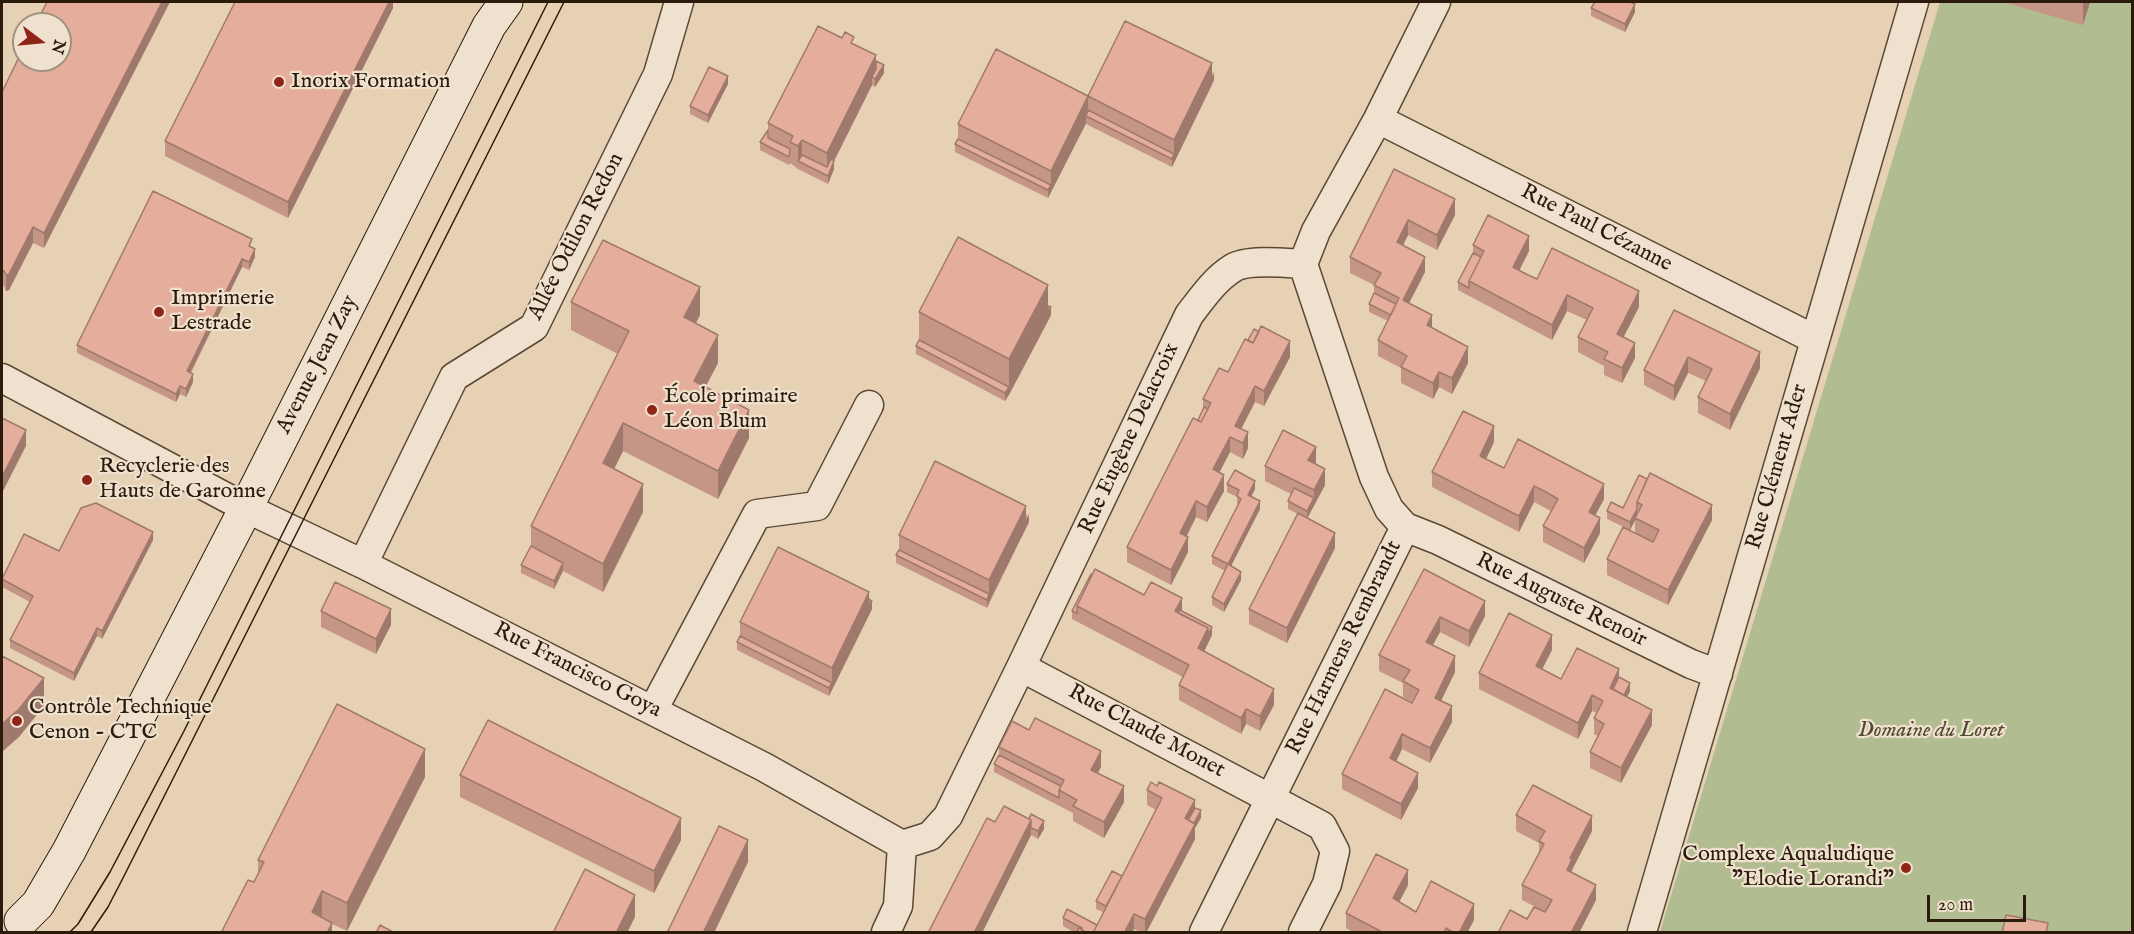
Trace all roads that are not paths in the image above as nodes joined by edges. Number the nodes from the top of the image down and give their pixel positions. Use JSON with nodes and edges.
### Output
{"nodes":[{"id":1,"x":679,"y":2,"type":"edge"},
{"id":2,"x":1436,"y":2,"type":"edge"},
{"id":3,"x":1914,"y":2,"type":"edge"},
{"id":4,"x":498,"y":10,"type":"edge"},
{"id":5,"x":1378,"y":119,"type":"junction"},
{"id":6,"x":1303,"y":264,"type":"junction"},
{"id":7,"x":1814,"y":339,"type":"junction"},
{"id":8,"x":2,"y":378,"type":"edge"},
{"id":9,"x":869,"y":405,"type":"dead end"},
{"id":10,"x":246,"y":508,"type":"junction"},
{"id":11,"x":1405,"y":527,"type":"junction"},
{"id":12,"x":363,"y":564,"type":"junction"},
{"id":13,"x":1021,"y":668,"type":"junction"},
{"id":14,"x":1718,"y":674,"type":"junction"},
{"id":15,"x":653,"y":710,"type":"junction"},
{"id":16,"x":1270,"y":797,"type":"junction"},
{"id":17,"x":902,"y":845,"type":"junction"},
{"id":18,"x":19,"y":921,"type":"edge"},
{"id":19,"x":886,"y":933,"type":"edge"},
{"id":20,"x":1204,"y":933,"type":"edge"},
{"id":21,"x":1303,"y":933,"type":"edge"},
{"id":22,"x":1642,"y":933,"type":"edge"}],
"edges":[{"from":1,"to":12,"type":"street","name":"Allée Odilon Redon"},
{"from":2,"to":5,"type":"street"},
{"from":3,"to":7,"type":"street","name":"Rue Clément Ader"},
{"from":4,"to":10,"type":"street","name":"Avenue Jean Zay"},
{"from":5,"to":6,"type":"street"},
{"from":5,"to":7,"type":"street","name":"Rue Paul Cézanne"},
{"from":6,"to":11,"type":"street","name":"Rue Harmens Rembrandt"},
{"from":6,"to":13,"type":"street","name":"Rue Eugène Delacroix"},
{"from":7,"to":14,"type":"street","name":"Rue Clément Ader"},
{"from":8,"to":10,"type":"street","name":"Rue Francisco Goya"},
{"from":9,"to":15,"type":"street"},
{"from":10,"to":12,"type":"street","name":"Rue Francisco Goya"},
{"from":10,"to":18,"type":"street","name":"Avenue Jean Zay"},
{"from":11,"to":14,"type":"street","name":"Rue Auguste Renoir"},
{"from":11,"to":16,"type":"street","name":"Rue Harmens Rembrandt"},
{"from":12,"to":15,"type":"street","name":"Rue Francisco Goya"},
{"from":13,"to":16,"type":"street","name":"Rue Claude Monet"},
{"from":13,"to":17,"type":"street","name":"Rue Eugène Delacroix"},
{"from":14,"to":22,"type":"street","name":"Rue Clément Ader"},
{"from":15,"to":17,"type":"street","name":"Rue Francisco Goya"},
{"from":16,"to":20,"type":"street","name":"Rue Harmens Rembrandt"},
{"from":16,"to":21,"type":"street"},
{"from":17,"to":19,"type":"street"}]}
